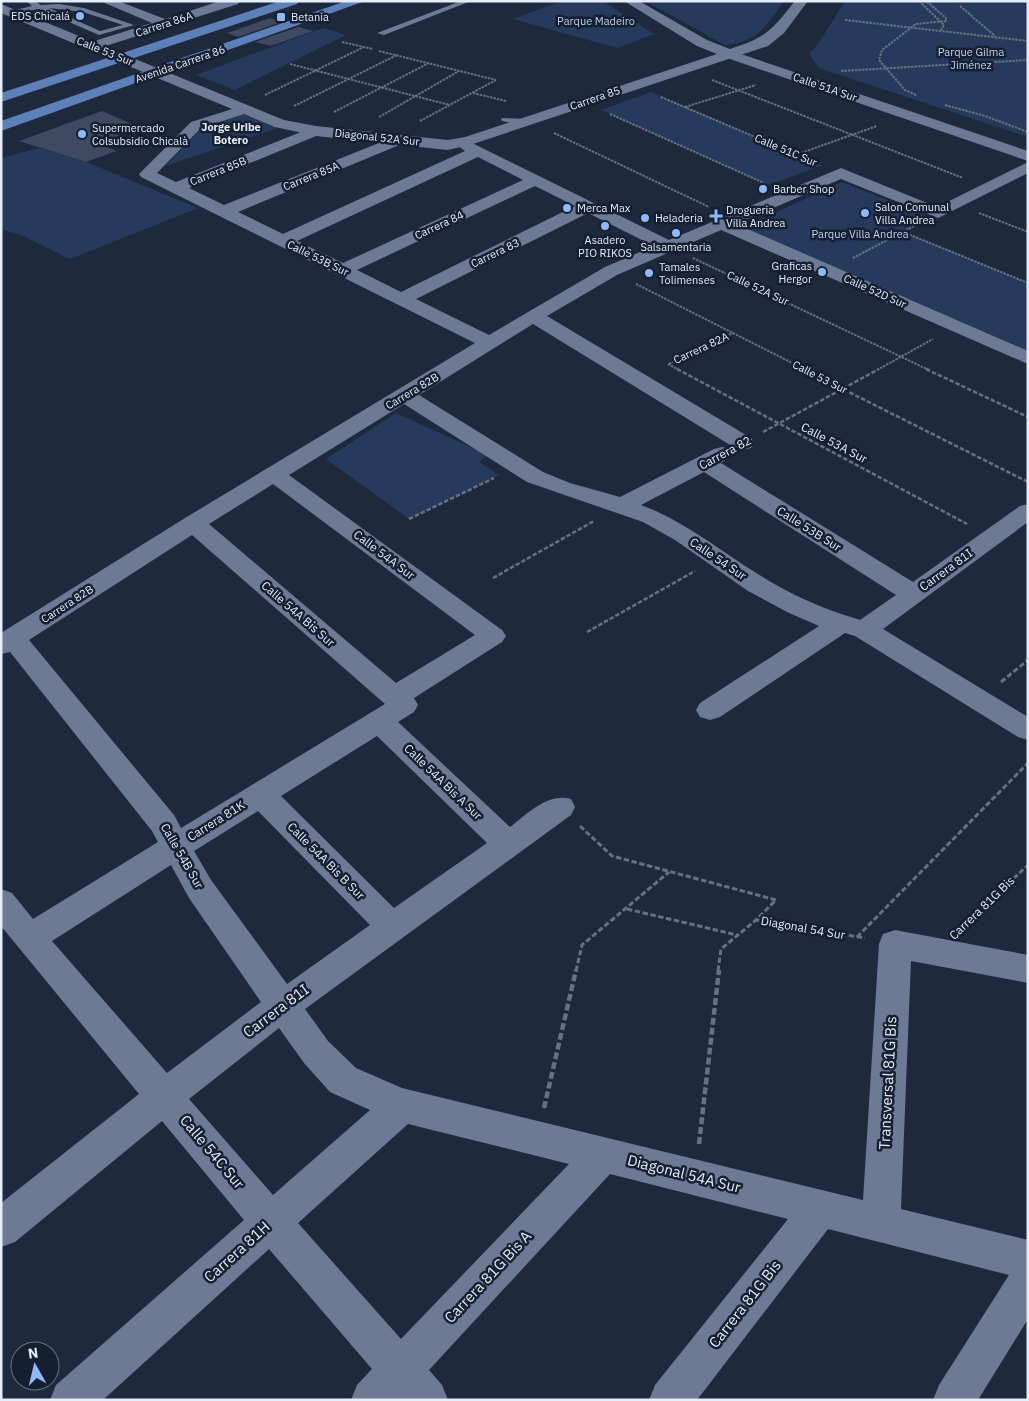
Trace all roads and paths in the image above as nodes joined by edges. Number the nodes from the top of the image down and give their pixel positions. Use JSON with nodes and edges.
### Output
{"nodes":[{"id":1,"x":293,"y":1,"type":"edge"},
{"id":2,"x":359,"y":1,"type":"edge"},
{"id":3,"x":468,"y":1,"type":"edge"},
{"id":4,"x":630,"y":1,"type":"edge"},
{"id":5,"x":802,"y":1,"type":"edge"},
{"id":6,"x":919,"y":1,"type":"edge"},
{"id":7,"x":926,"y":1,"type":"edge"},
{"id":8,"x":109,"y":2,"type":"edge"},
{"id":9,"x":227,"y":2,"type":"edge"},
{"id":10,"x":32,"y":3,"type":"edge"},
{"id":11,"x":960,"y":6,"type":"dead end"},
{"id":12,"x":87,"y":10,"type":"junction"},
{"id":13,"x":4,"y":11,"type":"edge"},
{"id":14,"x":151,"y":18,"type":"junction"},
{"id":15,"x":65,"y":19,"type":"junction"},
{"id":16,"x":844,"y":20,"type":"dead end"},
{"id":17,"x":941,"y":22,"type":"junction"},
{"id":18,"x":164,"y":23,"type":"junction"},
{"id":19,"x":44,"y":25,"type":"junction"},
{"id":20,"x":130,"y":25,"type":"junction"},
{"id":21,"x":913,"y":27,"type":"junction"},
{"id":22,"x":88,"y":30,"type":"junction"},
{"id":23,"x":941,"y":30,"type":"junction"},
{"id":24,"x":381,"y":33,"type":"dead end"},
{"id":25,"x":70,"y":36,"type":"junction"},
{"id":26,"x":996,"y":37,"type":"junction"},
{"id":27,"x":1028,"y":41,"type":"edge"},
{"id":28,"x":342,"y":42,"type":"dead end"},
{"id":29,"x":93,"y":46,"type":"junction"},
{"id":30,"x":364,"y":47,"type":"junction"},
{"id":31,"x":729,"y":54,"type":"junction"},
{"id":32,"x":397,"y":55,"type":"junction"},
{"id":33,"x":121,"y":57,"type":"junction"},
{"id":34,"x":1028,"y":60,"type":"edge"},
{"id":35,"x":429,"y":63,"type":"junction"},
{"id":36,"x":290,"y":64,"type":"dead end"},
{"id":37,"x":682,"y":68,"type":"junction"},
{"id":38,"x":884,"y":68,"type":"junction"},
{"id":39,"x":315,"y":71,"type":"junction"},
{"id":40,"x":459,"y":71,"type":"junction"},
{"id":41,"x":838,"y":71,"type":"dead end"},
{"id":42,"x":156,"y":72,"type":"junction"},
{"id":43,"x":788,"y":74,"type":"junction"},
{"id":44,"x":348,"y":79,"type":"junction"},
{"id":45,"x":633,"y":85,"type":"junction"},
{"id":46,"x":382,"y":88,"type":"junction"},
{"id":47,"x":738,"y":90,"type":"junction"},
{"id":48,"x":472,"y":93,"type":"junction"},
{"id":49,"x":415,"y":96,"type":"junction"},
{"id":50,"x":262,"y":97,"type":"dead end"},
{"id":51,"x":1,"y":98,"type":"edge"},
{"id":52,"x":920,"y":98,"type":"dead end"},
{"id":53,"x":508,"y":102,"type":"dead end"},
{"id":54,"x":585,"y":102,"type":"junction"},
{"id":55,"x":938,"y":103,"type":"dead end"},
{"id":56,"x":450,"y":105,"type":"junction"},
{"id":57,"x":294,"y":106,"type":"dead end"},
{"id":58,"x":685,"y":107,"type":"junction"},
{"id":59,"x":244,"y":109,"type":"junction"},
{"id":60,"x":329,"y":115,"type":"dead end"},
{"id":61,"x":906,"y":115,"type":"junction"},
{"id":62,"x":506,"y":120,"type":"dead end"},
{"id":63,"x":372,"y":121,"type":"dead end"},
{"id":64,"x":528,"y":121,"type":"junction"},
{"id":65,"x":419,"y":122,"type":"dead end"},
{"id":66,"x":1,"y":126,"type":"edge"},
{"id":67,"x":293,"y":127,"type":"joint"},
{"id":68,"x":316,"y":131,"type":"junction"},
{"id":69,"x":1028,"y":132,"type":"edge"},
{"id":70,"x":852,"y":135,"type":"junction"},
{"id":71,"x":399,"y":140,"type":"junction"},
{"id":72,"x":462,"y":143,"type":"junction"},
{"id":73,"x":478,"y":151,"type":"junction"},
{"id":74,"x":798,"y":155,"type":"junction"},
{"id":75,"x":1028,"y":156,"type":"edge"},
{"id":76,"x":1028,"y":167,"type":"edge"},
{"id":77,"x":840,"y":173,"type":"junction"},
{"id":78,"x":535,"y":180,"type":"junction"},
{"id":79,"x":176,"y":188,"type":"junction"},
{"id":80,"x":988,"y":188,"type":"junction"},
{"id":81,"x":790,"y":195,"type":"junction"},
{"id":82,"x":955,"y":204,"type":"junction"},
{"id":83,"x":589,"y":206,"type":"junction"},
{"id":84,"x":223,"y":212,"type":"junction"},
{"id":85,"x":938,"y":213,"type":"junction"},
{"id":86,"x":727,"y":221,"type":"junction"},
{"id":87,"x":903,"y":232,"type":"junction"},
{"id":88,"x":1028,"y":232,"type":"edge"},
{"id":89,"x":282,"y":240,"type":"junction"},
{"id":90,"x":668,"y":246,"type":"junction"},
{"id":91,"x":343,"y":270,"type":"junction"},
{"id":92,"x":611,"y":271,"type":"junction"},
{"id":93,"x":830,"y":271,"type":"junction"},
{"id":94,"x":1028,"y":283,"type":"edge"},
{"id":95,"x":402,"y":299,"type":"junction"},
{"id":96,"x":533,"y":316,"type":"junction"},
{"id":97,"x":956,"y":327,"type":"junction"},
{"id":98,"x":733,"y":333,"type":"junction"},
{"id":99,"x":490,"y":343,"type":"junction"},
{"id":100,"x":902,"y":357,"type":"junction"},
{"id":101,"x":1028,"y":358,"type":"edge"},
{"id":102,"x":668,"y":364,"type":"joint"},
{"id":103,"x":843,"y":388,"type":"junction"},
{"id":104,"x":405,"y":395,"type":"junction"},
{"id":105,"x":1028,"y":417,"type":"edge"},
{"id":106,"x":779,"y":423,"type":"junction"},
{"id":107,"x":743,"y":443,"type":"junction"},
{"id":108,"x":705,"y":463,"type":"junction"},
{"id":109,"x":518,"y":466,"type":"junction"},
{"id":110,"x":274,"y":474,"type":"junction"},
{"id":111,"x":1028,"y":482,"type":"edge"},
{"id":112,"x":623,"y":505,"type":"junction"},
{"id":113,"x":1028,"y":511,"type":"edge"},
{"id":114,"x":409,"y":519,"type":"dead end"},
{"id":115,"x":193,"y":524,"type":"junction"},
{"id":116,"x":992,"y":537,"type":"junction"},
{"id":117,"x":717,"y":558,"type":"junction"},
{"id":118,"x":493,"y":578,"type":"dead end"},
{"id":119,"x":913,"y":594,"type":"junction"},
{"id":120,"x":853,"y":626,"type":"junction"},
{"id":121,"x":587,"y":632,"type":"dead end"},
{"id":122,"x":493,"y":636,"type":"joint"},
{"id":123,"x":7,"y":642,"type":"edge"},
{"id":124,"x":1028,"y":660,"type":"edge"},
{"id":125,"x":979,"y":700,"type":"junction"},
{"id":126,"x":393,"y":708,"type":"junction"},
{"id":127,"x":710,"y":710,"type":"dead end"},
{"id":128,"x":1028,"y":730,"type":"edge"},
{"id":129,"x":1028,"y":763,"type":"edge"},
{"id":130,"x":260,"y":794,"type":"junction"},
{"id":131,"x":560,"y":807,"type":"joint"},
{"id":132,"x":508,"y":844,"type":"junction"},
{"id":133,"x":176,"y":846,"type":"junction"},
{"id":134,"x":1028,"y":865,"type":"edge"},
{"id":135,"x":670,"y":871,"type":"junction"},
{"id":136,"x":1,"y":902,"type":"edge"},
{"id":137,"x":626,"y":908,"type":"junction"},
{"id":138,"x":756,"y":920,"type":"junction"},
{"id":139,"x":392,"y":927,"type":"junction"},
{"id":140,"x":738,"y":935,"type":"junction"},
{"id":141,"x":857,"y":937,"type":"junction"},
{"id":142,"x":29,"y":938,"type":"junction"},
{"id":143,"x":895,"y":944,"type":"junction"},
{"id":144,"x":937,"y":952,"type":"junction"},
{"id":145,"x":1028,"y":968,"type":"edge"},
{"id":146,"x":282,"y":1006,"type":"junction"},
{"id":147,"x":343,"y":1080,"type":"joint"},
{"id":148,"x":164,"y":1096,"type":"junction"},
{"id":149,"x":402,"y":1105,"type":"junction"},
{"id":150,"x":537,"y":1137,"type":"junction"},
{"id":151,"x":604,"y":1154,"type":"junction"},
{"id":152,"x":695,"y":1176,"type":"junction"},
{"id":153,"x":821,"y":1208,"type":"junction"},
{"id":154,"x":3,"y":1222,"type":"edge"},
{"id":155,"x":271,"y":1222,"type":"junction"},
{"id":156,"x":882,"y":1223,"type":"junction"},
{"id":157,"x":1028,"y":1260,"type":"edge"},
{"id":158,"x":1028,"y":1282,"type":"edge"},
{"id":159,"x":400,"y":1370,"type":"junction"},
{"id":160,"x":71,"y":1400,"type":"edge"},
{"id":161,"x":372,"y":1400,"type":"edge"},
{"id":162,"x":426,"y":1400,"type":"edge"},
{"id":163,"x":670,"y":1400,"type":"edge"},
{"id":164,"x":954,"y":1400,"type":"edge"}],
"edges":[{"from":1,"to":33,"type":"main road","name":"Avenida Carrera 86"},
{"from":2,"to":42,"type":"main road","name":"Avenida Carrera 86"},
{"from":3,"to":24,"type":"lane"},
{"from":4,"to":31,"type":"street","name":"Calle 51A Sur"},
{"from":5,"to":31,"type":"street"},
{"from":6,"to":17,"type":"path"},
{"from":7,"to":17,"type":"path"},
{"from":8,"to":12,"type":"lane"},
{"from":8,"to":14,"type":"street"},
{"from":9,"to":18,"type":"street","name":"Carrera 86A"},
{"from":10,"to":12,"type":"lane"},
{"from":10,"to":13,"type":"lane"},
{"from":10,"to":15,"type":"lane"},
{"from":11,"to":26,"type":"path"},
{"from":12,"to":20,"type":"lane"},
{"from":13,"to":19,"type":"street","name":"Calle 53 Sur"},
{"from":14,"to":18,"type":"street"},
{"from":14,"to":20,"type":"lane"},
{"from":15,"to":19,"type":"lane"},
{"from":15,"to":22,"type":"lane"},
{"from":16,"to":21,"type":"path"},
{"from":17,"to":21,"type":"path"},
{"from":17,"to":23,"type":"path"},
{"from":18,"to":29,"type":"street","name":"Carrera 86A"},
{"from":19,"to":25,"type":"street","name":"Calle 53 Sur"},
{"from":20,"to":22,"type":"lane"},
{"from":21,"to":23,"type":"path"},
{"from":21,"to":38,"type":"path"},
{"from":22,"to":25,"type":"lane"},
{"from":23,"to":26,"type":"path"},
{"from":25,"to":29,"type":"street","name":"Calle 53 Sur"},
{"from":26,"to":27,"type":"path"},
{"from":28,"to":30,"type":"path"},
{"from":29,"to":33,"type":"street","name":"Calle 53 Sur"},
{"from":30,"to":32,"type":"path"},
{"from":30,"to":39,"type":"path"},
{"from":31,"to":37,"type":"street","name":"Carrera 85"},
{"from":31,"to":43,"type":"street","name":"Calle 51A Sur"},
{"from":32,"to":35,"type":"path"},
{"from":32,"to":44,"type":"path"},
{"from":33,"to":42,"type":"street","name":"Calle 53 Sur"},
{"from":33,"to":51,"type":"main road","name":"Avenida Carrera 86"},
{"from":34,"to":38,"type":"path"},
{"from":35,"to":40,"type":"path"},
{"from":35,"to":46,"type":"path"},
{"from":36,"to":39,"type":"path"},
{"from":37,"to":45,"type":"street","name":"Carrera 85"},
{"from":37,"to":47,"type":"path"},
{"from":38,"to":41,"type":"path"},
{"from":38,"to":52,"type":"path"},
{"from":39,"to":44,"type":"path"},
{"from":39,"to":50,"type":"path"},
{"from":40,"to":48,"type":"path"},
{"from":40,"to":49,"type":"path"},
{"from":42,"to":59,"type":"street","name":"Calle 53 Sur"},
{"from":42,"to":66,"type":"main road","name":"Avenida Carrera 86"},
{"from":43,"to":47,"type":"path"},
{"from":43,"to":61,"type":"street","name":"Calle 51A Sur"},
{"from":44,"to":46,"type":"path"},
{"from":44,"to":57,"type":"path"},
{"from":45,"to":54,"type":"street","name":"Carrera 85"},
{"from":45,"to":58,"type":"path","name":"Calle 51C Sur"},
{"from":46,"to":49,"type":"path"},
{"from":46,"to":60,"type":"path"},
{"from":47,"to":58,"type":"path"},
{"from":47,"to":70,"type":"path"},
{"from":48,"to":53,"type":"path"},
{"from":48,"to":56,"type":"path"},
{"from":49,"to":56,"type":"path"},
{"from":49,"to":63,"type":"path"},
{"from":54,"to":64,"type":"street","name":"Carrera 85"},
{"from":54,"to":81,"type":"path"},
{"from":55,"to":69,"type":"path"},
{"from":56,"to":65,"type":"path"},
{"from":58,"to":74,"type":"path","name":"Calle 51C Sur"},
{"from":59,"to":67,"type":"street","name":"Calle 53 Sur"},
{"from":59,"to":79,"type":"street","name":"Calle 53B Sur"},
{"from":61,"to":70,"type":"path"},
{"from":61,"to":75,"type":"street","name":"Calle 51A Sur"},
{"from":62,"to":64,"type":"lane"},
{"from":64,"to":72,"type":"street","name":"Carrera 85"},
{"from":64,"to":86,"type":"path"},
{"from":67,"to":68,"type":"street","name":"Diagonal 52A Sur"},
{"from":68,"to":71,"type":"street","name":"Diagonal 52A Sur"},
{"from":68,"to":79,"type":"street","name":"Carrera 85B"},
{"from":70,"to":74,"type":"path"},
{"from":70,"to":80,"type":"path"},
{"from":71,"to":72,"type":"street","name":"Diagonal 52A Sur"},
{"from":71,"to":84,"type":"street","name":"Carrera 85A"},
{"from":72,"to":73,"type":"street"},
{"from":73,"to":78,"type":"street"},
{"from":73,"to":89,"type":"street"},
{"from":74,"to":77,"type":"path","name":"Calle 51C Sur"},
{"from":76,"to":80,"type":"street"},
{"from":77,"to":81,"type":"street","name":"Carrera 82B"},
{"from":77,"to":85,"type":"street"},
{"from":78,"to":83,"type":"street"},
{"from":78,"to":91,"type":"street","name":"Carrera 84"},
{"from":79,"to":84,"type":"street","name":"Calle 53B Sur"},
{"from":80,"to":82,"type":"street"},
{"from":81,"to":86,"type":"street","name":"Carrera 82B"},
{"from":82,"to":85,"type":"street"},
{"from":82,"to":88,"type":"path"},
{"from":83,"to":90,"type":"street"},
{"from":83,"to":95,"type":"street","name":"Carrera 83"},
{"from":84,"to":89,"type":"street","name":"Calle 53B Sur"},
{"from":85,"to":87,"type":"path"},
{"from":86,"to":90,"type":"street","name":"Carrera 82B"},
{"from":86,"to":93,"type":"street","name":"Calle 52D Sur"},
{"from":87,"to":93,"type":"path"},
{"from":87,"to":94,"type":"path"},
{"from":89,"to":91,"type":"street","name":"Calle 53B Sur"},
{"from":90,"to":92,"type":"street","name":"Carrera 82B"},
{"from":90,"to":100,"type":"path","name":"Calle 52A Sur"},
{"from":91,"to":95,"type":"street","name":"Calle 53B Sur"},
{"from":92,"to":96,"type":"street","name":"Carrera 82B"},
{"from":92,"to":98,"type":"path","name":"Calle 53 Sur"},
{"from":93,"to":97,"type":"street","name":"Calle 52D Sur"},
{"from":95,"to":99,"type":"street","name":"Calle 53B Sur"},
{"from":96,"to":99,"type":"street","name":"Carrera 82B"},
{"from":96,"to":107,"type":"street"},
{"from":97,"to":100,"type":"path","name":"Carrera 82"},
{"from":97,"to":101,"type":"street","name":"Calle 52D Sur"},
{"from":98,"to":102,"type":"path","name":"Carrera 82A"},
{"from":98,"to":103,"type":"path","name":"Calle 53 Sur"},
{"from":99,"to":104,"type":"street","name":"Carrera 82B"},
{"from":100,"to":103,"type":"path","name":"Carrera 82"},
{"from":100,"to":105,"type":"path","name":"Calle 52A Sur"},
{"from":102,"to":106,"type":"path","name":"Calle 53A Sur"},
{"from":103,"to":106,"type":"path","name":"Carrera 82"},
{"from":103,"to":111,"type":"path","name":"Calle 53 Sur"},
{"from":104,"to":109,"type":"street","name":"Calle 54 Sur"},
{"from":104,"to":110,"type":"street","name":"Carrera 82B"},
{"from":106,"to":107,"type":"path","name":"Carrera 82"},
{"from":106,"to":116,"type":"path","name":"Calle 53A Sur"},
{"from":107,"to":108,"type":"street","name":"Carrera 82"},
{"from":108,"to":112,"type":"street","name":"Carrera 82"},
{"from":108,"to":119,"type":"street","name":"Calle 53B Sur"},
{"from":109,"to":112,"type":"street","name":"Calle 54 Sur"},
{"from":109,"to":114,"type":"path"},
{"from":110,"to":115,"type":"street","name":"Carrera 82B"},
{"from":110,"to":122,"type":"street","name":"Calle 54A Sur"},
{"from":112,"to":117,"type":"street","name":"Calle 54 Sur"},
{"from":112,"to":118,"type":"path"},
{"from":113,"to":116,"type":"street","name":"Carrera 81I"},
{"from":115,"to":123,"type":"street","name":"Carrera 82B"},
{"from":115,"to":126,"type":"street","name":"Calle 54A Bis Sur"},
{"from":116,"to":119,"type":"street","name":"Carrera 81I"},
{"from":117,"to":120,"type":"street","name":"Calle 54 Sur"},
{"from":117,"to":121,"type":"path"},
{"from":119,"to":120,"type":"street","name":"Carrera 81I"},
{"from":120,"to":125,"type":"street","name":"Calle 54 Sur"},
{"from":120,"to":127,"type":"street","name":"Carrera 81I"},
{"from":122,"to":126,"type":"street","name":"Carrera 81K"},
{"from":123,"to":133,"type":"street","name":"Calle 54B Sur"},
{"from":124,"to":125,"type":"path"},
{"from":125,"to":128,"type":"street","name":"Calle 54 Sur"},
{"from":126,"to":130,"type":"street","name":"Carrera 81K"},
{"from":126,"to":132,"type":"street","name":"Calle 54A Bis A Sur"},
{"from":129,"to":141,"type":"path"},
{"from":130,"to":133,"type":"street","name":"Carrera 81K"},
{"from":130,"to":139,"type":"street","name":"Calle 54A Bis B Sur"},
{"from":131,"to":132,"type":"street","name":"Carrera 81I"},
{"from":131,"to":135,"type":"path","name":"Diagonal 54 Sur"},
{"from":132,"to":139,"type":"street","name":"Carrera 81I"},
{"from":133,"to":142,"type":"street","name":"Carrera 81K"},
{"from":133,"to":146,"type":"street","name":"Calle 54B Sur"},
{"from":134,"to":144,"type":"path","name":"Carrera 81G Bis"},
{"from":135,"to":137,"type":"path"},
{"from":135,"to":138,"type":"path","name":"Diagonal 54 Sur"},
{"from":136,"to":142,"type":"street","name":"Calle 54C Sur"},
{"from":137,"to":140,"type":"path"},
{"from":137,"to":150,"type":"path"},
{"from":138,"to":140,"type":"path"},
{"from":138,"to":141,"type":"path","name":"Diagonal 54 Sur"},
{"from":139,"to":146,"type":"street","name":"Carrera 81I"},
{"from":140,"to":152,"type":"path"},
{"from":141,"to":143,"type":"path","name":"Diagonal 54 Sur"},
{"from":142,"to":148,"type":"street","name":"Calle 54C Sur"},
{"from":143,"to":144,"type":"street"},
{"from":143,"to":156,"type":"street","name":"Transversal 81G Bis"},
{"from":144,"to":145,"type":"street"},
{"from":146,"to":147,"type":"street","name":"Calle 54B Sur"},
{"from":146,"to":148,"type":"street","name":"Carrera 81I"},
{"from":147,"to":149,"type":"street","name":"Diagonal 54A Sur"},
{"from":148,"to":154,"type":"street","name":"Carrera 81I"},
{"from":148,"to":155,"type":"street","name":"Calle 54C Sur"},
{"from":149,"to":150,"type":"street","name":"Diagonal 54A Sur"},
{"from":149,"to":155,"type":"street","name":"Carrera 81H"},
{"from":150,"to":151,"type":"street","name":"Diagonal 54A Sur"},
{"from":151,"to":152,"type":"street","name":"Diagonal 54A Sur"},
{"from":151,"to":159,"type":"street","name":"Carrera 81G Bis A"},
{"from":152,"to":153,"type":"street","name":"Diagonal 54A Sur"},
{"from":153,"to":156,"type":"street","name":"Diagonal 54A Sur"},
{"from":153,"to":163,"type":"street","name":"Carrera 81G Bis"},
{"from":155,"to":159,"type":"street","name":"Calle 54C Sur"},
{"from":155,"to":160,"type":"street","name":"Carrera 81H"},
{"from":156,"to":157,"type":"street","name":"Diagonal 54A Sur"},
{"from":158,"to":164,"type":"street"},
{"from":159,"to":161,"type":"street","name":"Carrera 81G Bis A"},
{"from":159,"to":162,"type":"street","name":"Calle 54C Sur"}]}
